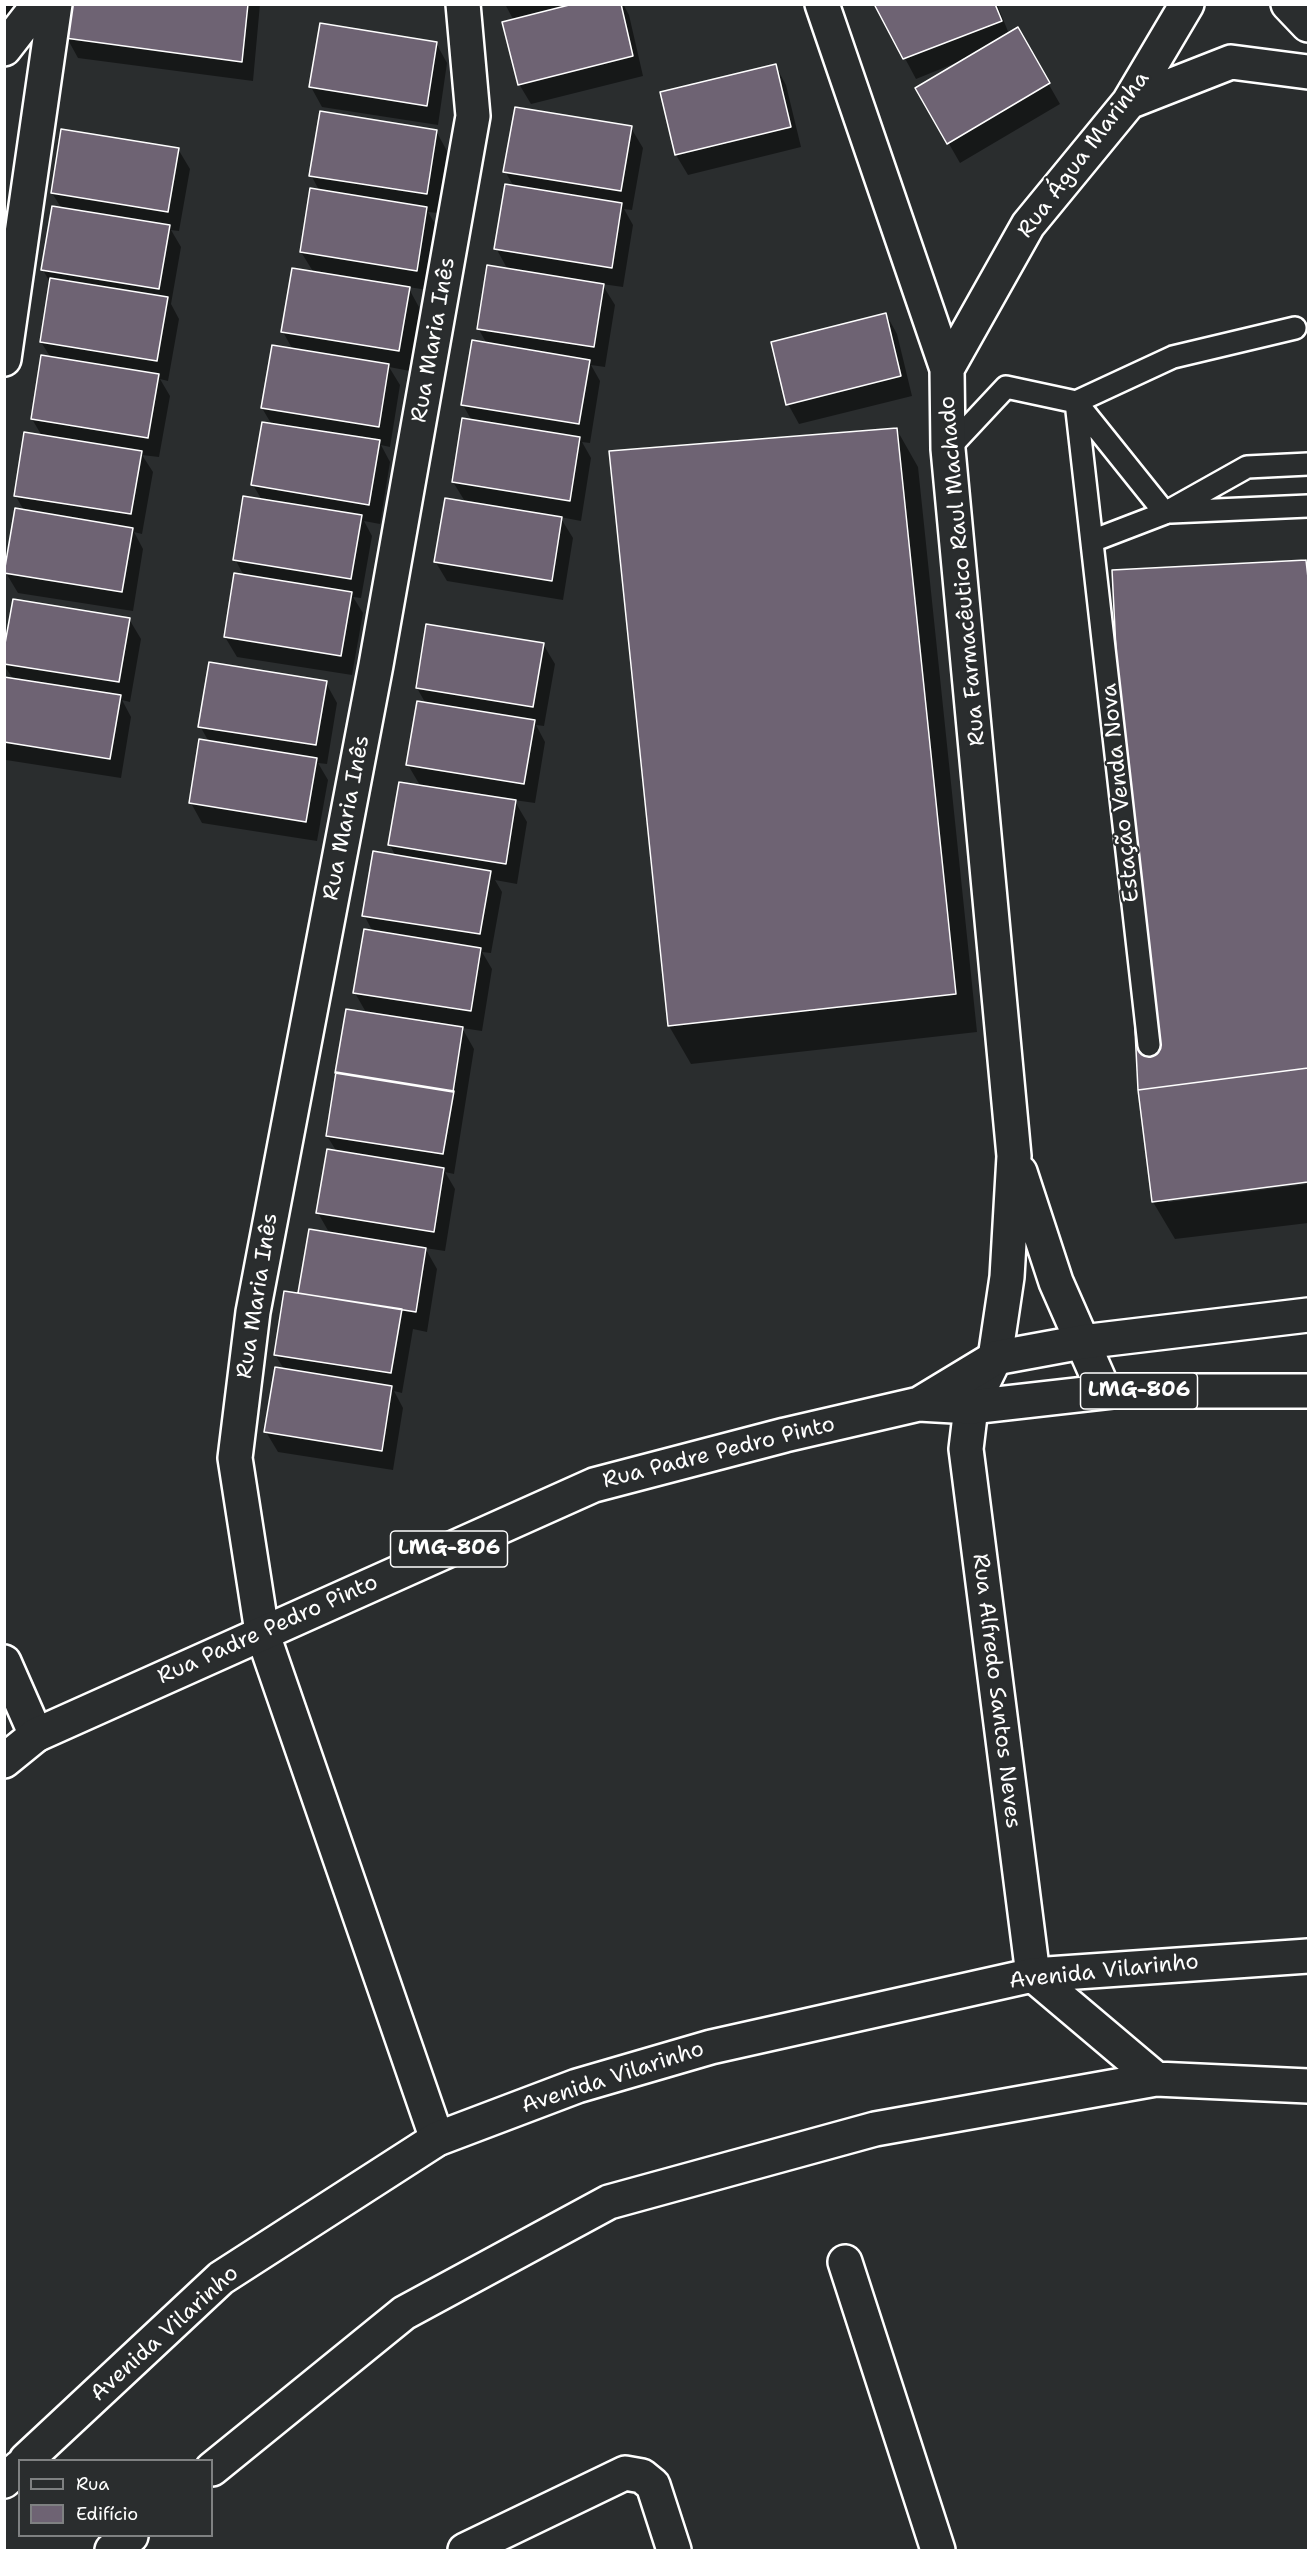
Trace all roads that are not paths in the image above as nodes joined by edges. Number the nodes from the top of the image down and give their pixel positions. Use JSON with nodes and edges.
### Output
{"nodes":[{"id":1,"x":39,"y":4,"type":"edge"},
{"id":2,"x":55,"y":4,"type":"edge"},
{"id":3,"x":463,"y":4,"type":"edge"},
{"id":4,"x":822,"y":4,"type":"edge"},
{"id":5,"x":1188,"y":4,"type":"edge"},
{"id":6,"x":1288,"y":4,"type":"edge"},
{"id":7,"x":1308,"y":25,"type":"edge"},
{"id":8,"x":4,"y":49,"type":"edge"},
{"id":9,"x":1308,"y":72,"type":"edge"},
{"id":10,"x":1130,"y":102,"type":"junction"},
{"id":11,"x":1295,"y":328,"type":"dead end"},
{"id":12,"x":4,"y":358,"type":"edge"},
{"id":13,"x":947,"y":369,"type":"junction"},
{"id":14,"x":1076,"y":402,"type":"junction"},
{"id":15,"x":948,"y":449,"type":"junction"},
{"id":16,"x":1308,"y":464,"type":"edge"},
{"id":17,"x":1308,"y":506,"type":"edge"},
{"id":18,"x":1165,"y":513,"type":"junction"},
{"id":19,"x":1092,"y":541,"type":"junction"},
{"id":20,"x":1149,"y":1045,"type":"dead end"},
{"id":21,"x":1014,"y":1156,"type":"junction"},
{"id":22,"x":1308,"y":1315,"type":"edge"},
{"id":23,"x":1082,"y":1342,"type":"junction"},
{"id":24,"x":995,"y":1358,"type":"junction"},
{"id":25,"x":1307,"y":1391,"type":"edge"},
{"id":26,"x":1104,"y":1392,"type":"junction"},
{"id":27,"x":919,"y":1404,"type":"junction"},
{"id":28,"x":971,"y":1407,"type":"junction"},
{"id":29,"x":262,"y":1632,"type":"junction"},
{"id":30,"x":4,"y":1662,"type":"edge"},
{"id":31,"x":36,"y":1735,"type":"junction"},
{"id":32,"x":4,"y":1761,"type":"edge"},
{"id":33,"x":1308,"y":1956,"type":"edge"},
{"id":34,"x":1033,"y":1975,"type":"junction"},
{"id":35,"x":1156,"y":2079,"type":"junction"},
{"id":36,"x":1307,"y":2087,"type":"edge"},
{"id":37,"x":436,"y":2139,"type":"junction"},
{"id":38,"x":845,"y":2262,"type":"dead end"},
{"id":39,"x":27,"y":2459,"type":"edge"},
{"id":40,"x":213,"y":2468,"type":"edge"},
{"id":41,"x":18,"y":2469,"type":"edge"},
{"id":42,"x":4,"y":2481,"type":"edge"},
{"id":43,"x":128,"y":2537,"type":"edge"},
{"id":44,"x":112,"y":2550,"type":"edge"},
{"id":45,"x":465,"y":2550,"type":"edge"},
{"id":46,"x":674,"y":2550,"type":"edge"},
{"id":47,"x":939,"y":2550,"type":"edge"}],
"edges":[{"from":1,"to":8,"type":"main road"},
{"from":2,"to":12,"type":"main road"},
{"from":3,"to":29,"type":"main road","name":"Rua Maria Inês"},
{"from":4,"to":13,"type":"main road","name":"Rua Farmacêutico Raul Machado"},
{"from":5,"to":10,"type":"main road","name":"Rua Água Marinha"},
{"from":6,"to":7,"type":"main road"},
{"from":9,"to":10,"type":"main road"},
{"from":10,"to":13,"type":"main road","name":"Rua Água Marinha"},
{"from":11,"to":14,"type":"lane"},
{"from":13,"to":15,"type":"main road","name":"Rua Farmacêutico Raul Machado"},
{"from":14,"to":15,"type":"lane"},
{"from":14,"to":18,"type":"lane"},
{"from":14,"to":19,"type":"lane","name":"Estação Venda Nova"},
{"from":15,"to":21,"type":"main road","name":"Rua Farmacêutico Raul Machado"},
{"from":16,"to":18,"type":"lane"},
{"from":17,"to":18,"type":"lane"},
{"from":18,"to":19,"type":"lane"},
{"from":19,"to":20,"type":"lane","name":"Estação Venda Nova"},
{"from":21,"to":23,"type":"main road","name":"Rua Farmacêutico Raul Machado"},
{"from":21,"to":24,"type":"main road","name":"Rua Farmacêutico Raul Machado"},
{"from":22,"to":23,"type":"main road","name":"Rua Padre Pedro Pinto","number":"LMG-806"},
{"from":23,"to":24,"type":"main road","name":"Rua Padre Pedro Pinto","number":"LMG-806"},
{"from":23,"to":26,"type":"main road","name":"Rua Farmacêutico Raul Machado"},
{"from":24,"to":27,"type":"main road","name":"Rua Padre Pedro Pinto","number":"LMG-806"},
{"from":24,"to":28,"type":"main road","name":"Rua Alfredo Santos Neves"},
{"from":25,"to":26,"type":"main road","name":"Rua Padre Pedro Pinto","number":"LMG-806"},
{"from":26,"to":28,"type":"main road","name":"Rua Padre Pedro Pinto","number":"LMG-806"},
{"from":27,"to":28,"type":"main road","name":"Rua Padre Pedro Pinto","number":"LMG-806"},
{"from":27,"to":29,"type":"main road","name":"Rua Padre Pedro Pinto","number":"LMG-806"},
{"from":28,"to":34,"type":"main road","name":"Rua Alfredo Santos Neves"},
{"from":29,"to":31,"type":"main road","name":"Rua Padre Pedro Pinto","number":"LMG-806"},
{"from":29,"to":37,"type":"main road","name":"Rua Maria Inês"},
{"from":30,"to":31,"type":"main road"},
{"from":31,"to":32,"type":"main road","name":"Rua Padre Pedro Pinto","number":"LMG-806"},
{"from":33,"to":34,"type":"main road","name":"Avenida Vilarinho"},
{"from":34,"to":35,"type":"main road"},
{"from":34,"to":37,"type":"main road","name":"Avenida Vilarinho"},
{"from":35,"to":36,"type":"main road"},
{"from":35,"to":40,"type":"main road"},
{"from":37,"to":39,"type":"main road","name":"Avenida Vilarinho"},
{"from":38,"to":47,"type":"main road"},
{"from":41,"to":42,"type":"main road"},
{"from":43,"to":44,"type":"main road"},
{"from":45,"to":46,"type":"main road"}]}
